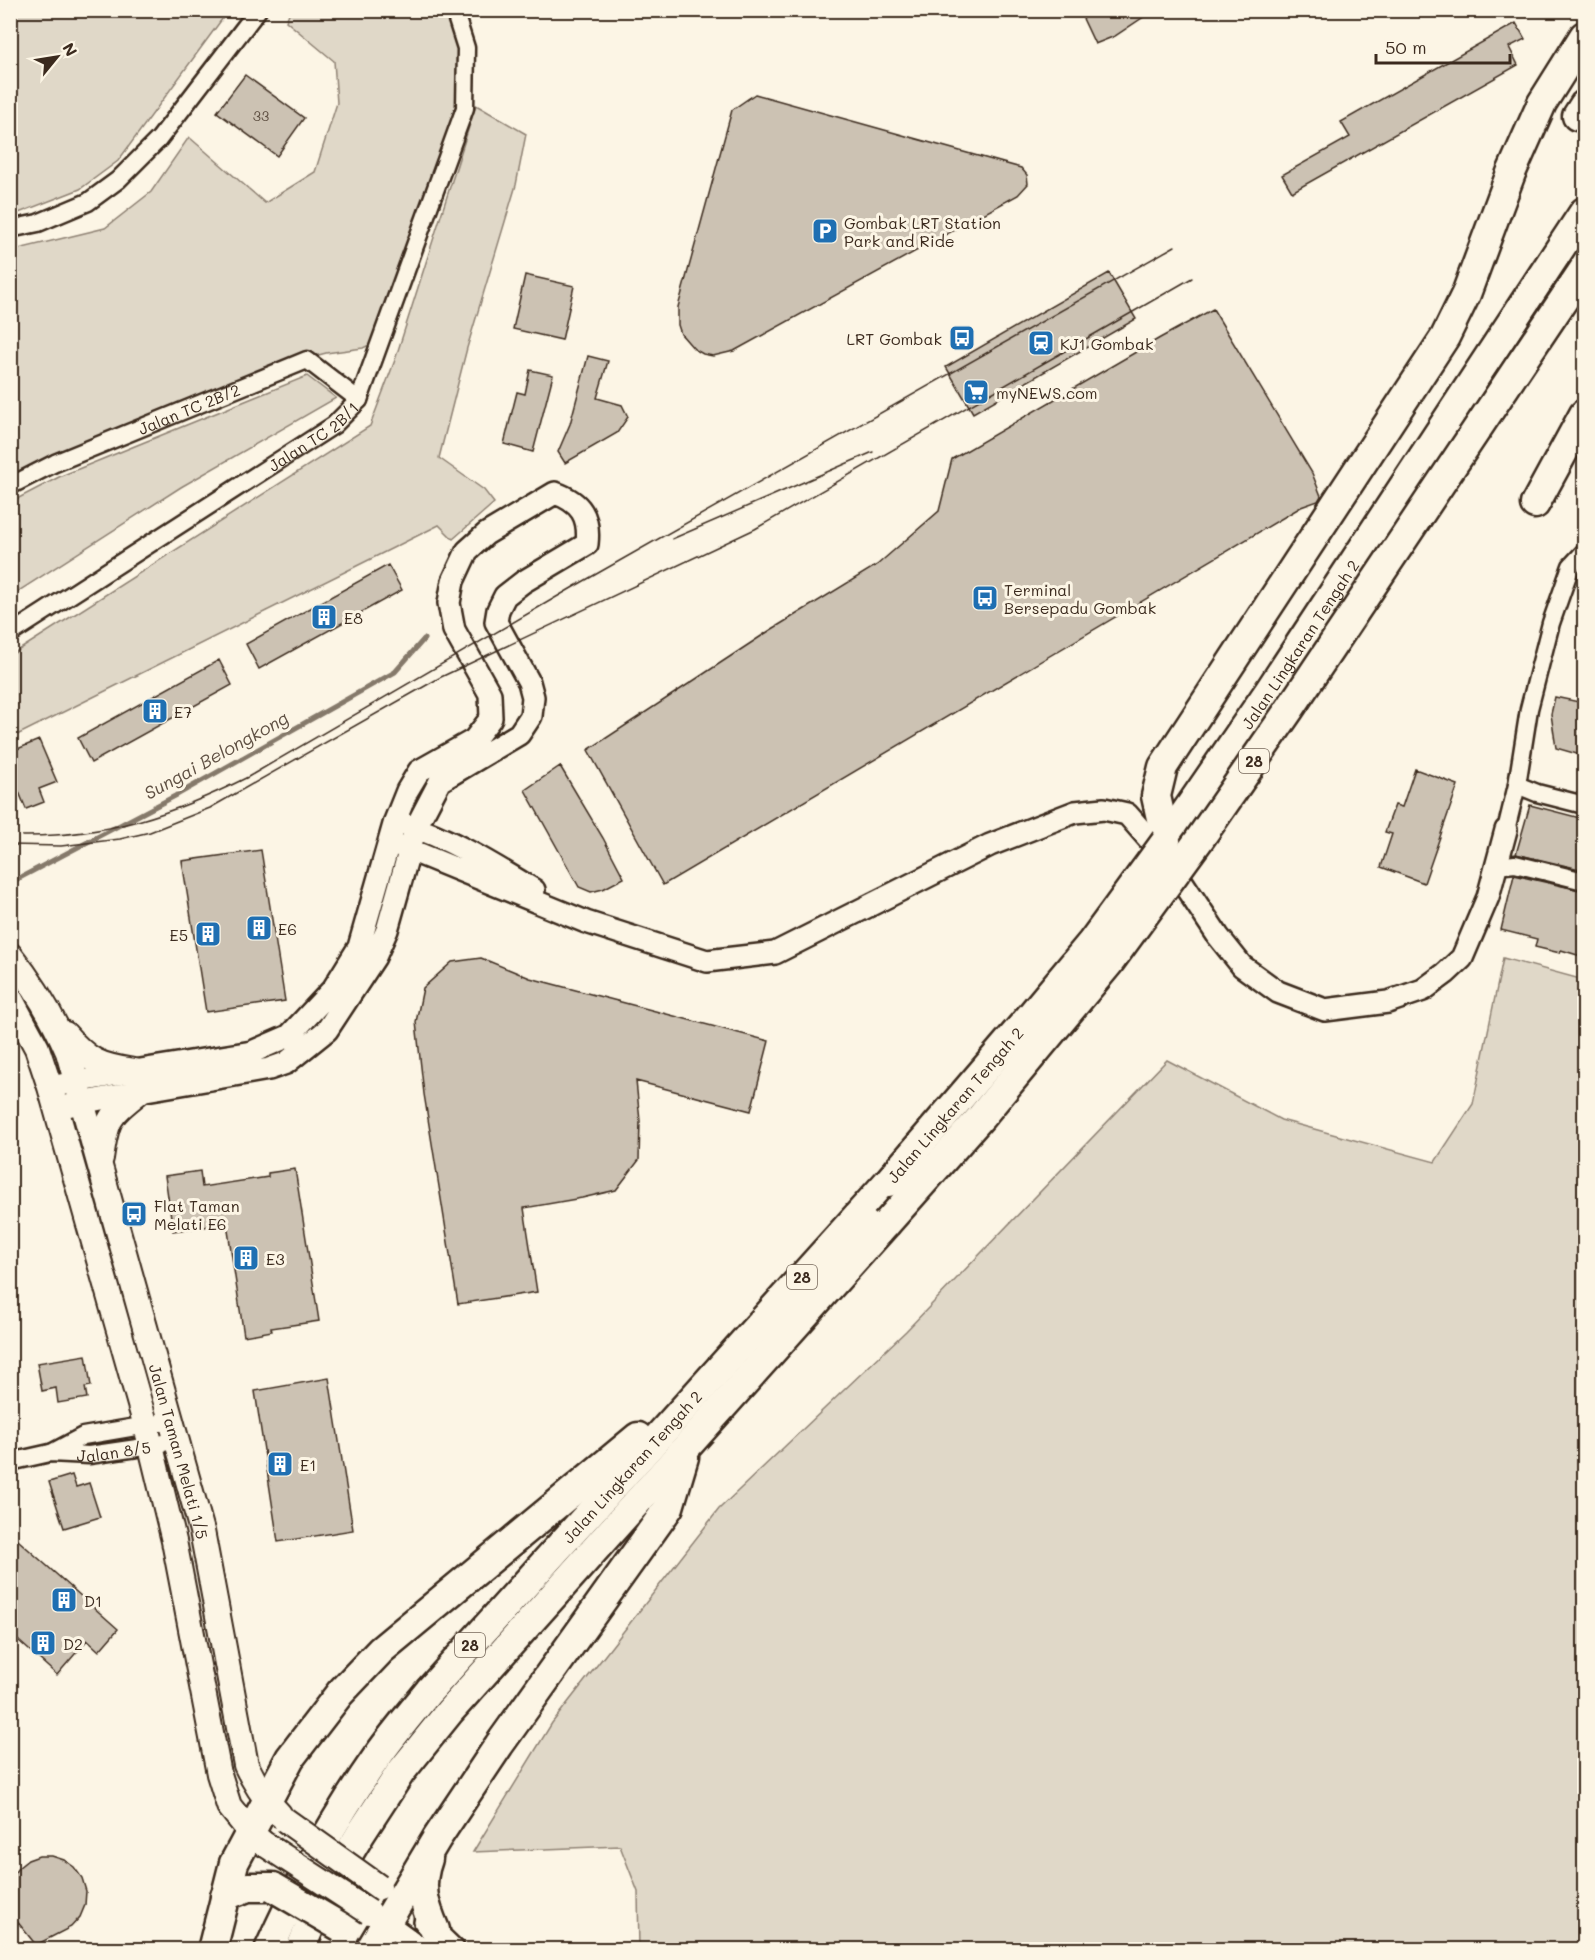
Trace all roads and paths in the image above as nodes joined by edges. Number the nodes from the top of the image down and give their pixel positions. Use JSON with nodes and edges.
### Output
{"nodes":[{"id":1,"x":258,"y":10,"type":"edge"},
{"id":2,"x":454,"y":10,"type":"edge"},
{"id":3,"x":1584,"y":36,"type":"edge"},
{"id":4,"x":1584,"y":212,"type":"edge"},
{"id":5,"x":10,"y":229,"type":"edge"},
{"id":6,"x":1584,"y":269,"type":"edge"},
{"id":7,"x":359,"y":400,"type":"junction"},
{"id":8,"x":1584,"y":414,"type":"edge"},
{"id":9,"x":10,"y":486,"type":"edge"},
{"id":10,"x":1535,"y":504,"type":"dead end"},
{"id":11,"x":1584,"y":552,"type":"edge"},
{"id":12,"x":10,"y":634,"type":"edge"},
{"id":13,"x":1517,"y":785,"type":"junction"},
{"id":14,"x":1584,"y":805,"type":"edge"},
{"id":15,"x":416,"y":827,"type":"junction"},
{"id":16,"x":1506,"y":830,"type":"joint"},
{"id":17,"x":392,"y":831,"type":"junction"},
{"id":18,"x":1166,"y":841,"type":"junction"},
{"id":19,"x":410,"y":850,"type":"junction"},
{"id":20,"x":1496,"y":866,"type":"junction"},
{"id":21,"x":1584,"y":881,"type":"edge"},
{"id":22,"x":586,"y":922,"type":"junction"},
{"id":23,"x":10,"y":955,"type":"edge"},
{"id":24,"x":10,"y":998,"type":"edge"},
{"id":25,"x":55,"y":1023,"type":"junction"},
{"id":26,"x":137,"y":1081,"type":"junction"},
{"id":27,"x":80,"y":1092,"type":"junction"},
{"id":28,"x":53,"y":1098,"type":"junction"},
{"id":29,"x":100,"y":1167,"type":"junction"},
{"id":30,"x":716,"y":1372,"type":"junction"},
{"id":31,"x":173,"y":1431,"type":"junction"},
{"id":32,"x":148,"y":1436,"type":"junction"},
{"id":33,"x":687,"y":1447,"type":"junction"},
{"id":34,"x":10,"y":1462,"type":"edge"},
{"id":35,"x":229,"y":1806,"type":"junction"},
{"id":36,"x":276,"y":1811,"type":"junction"},
{"id":37,"x":437,"y":1838,"type":"junction"},
{"id":38,"x":258,"y":1839,"type":"junction"},
{"id":39,"x":234,"y":1863,"type":"junction"},
{"id":40,"x":225,"y":1896,"type":"junction"},
{"id":41,"x":383,"y":1905,"type":"junction"},
{"id":42,"x":346,"y":1939,"type":"edge"},
{"id":43,"x":437,"y":1943,"type":"edge"},
{"id":44,"x":212,"y":1950,"type":"edge"},
{"id":45,"x":269,"y":1950,"type":"edge"},
{"id":46,"x":300,"y":1950,"type":"edge"},
{"id":47,"x":370,"y":1950,"type":"edge"}],
"edges":[{"from":1,"to":5,"type":"street"},
{"from":2,"to":7,"type":"street","name":"Jalan TC 2B/1"},
{"from":3,"to":18,"type":"highway"},
{"from":4,"to":18,"type":"highway","name":"Jalan Lingkaran Tengah 2","number":"28"},
{"from":6,"to":33,"type":"highway","name":"Jalan Lingkaran Tengah 2","number":"28","bridge":true},
{"from":7,"to":9,"type":"street","name":"Jalan TC 2B/2"},
{"from":7,"to":12,"type":"street","name":"Jalan TC 2B/1"},
{"from":8,"to":10,"type":"highway"},
{"from":11,"to":13,"type":"street"},
{"from":13,"to":14,"type":"street"},
{"from":13,"to":16,"type":"street"},
{"from":15,"to":17,"type":"street"},
{"from":15,"to":17,"type":"street"},
{"from":15,"to":19,"type":"street"},
{"from":15,"to":22,"type":"street"},
{"from":16,"to":20,"type":"street"},
{"from":17,"to":19,"type":"street"},
{"from":17,"to":26,"type":"street"},
{"from":18,"to":30,"type":"highway","name":"Jalan Lingkaran Tengah 2","number":"28","bridge":true},
{"from":19,"to":22,"type":"street"},
{"from":19,"to":26,"type":"street"},
{"from":20,"to":21,"type":"street"},
{"from":20,"to":22,"type":"street"},
{"from":23,"to":25,"type":"main road","name":"Jalan Taman Melati 1/5"},
{"from":24,"to":28,"type":"main road","name":"Jalan Taman Melati 1/5"},
{"from":25,"to":26,"type":"main road"},
{"from":25,"to":27,"type":"main road","name":"Jalan Taman Melati 1/5"},
{"from":26,"to":27,"type":"street"},
{"from":26,"to":29,"type":"main road"},
{"from":27,"to":28,"type":"street"},
{"from":27,"to":29,"type":"main road","name":"Jalan Taman Melati 1/5"},
{"from":28,"to":32,"type":"main road","name":"Jalan Taman Melati 1/5"},
{"from":29,"to":31,"type":"main road","name":"Jalan Taman Melati 1/5"},
{"from":30,"to":36,"type":"highway"},
{"from":30,"to":45,"type":"highway","name":"Jalan Lingkaran Tengah 2","number":"28"},
{"from":31,"to":32,"type":"street","name":"Jalan 8/5"},
{"from":31,"to":36,"type":"main road","name":"Jalan Taman Melati 1/5"},
{"from":32,"to":34,"type":"street","name":"Jalan 8/5"},
{"from":32,"to":35,"type":"main road","name":"Jalan Taman Melati 1/5"},
{"from":33,"to":37,"type":"highway"},
{"from":33,"to":46,"type":"highway","name":"Jalan Lingkaran Tengah 2","number":"28"},
{"from":35,"to":38,"type":"main road","name":"Jalan Taman Melati 1/5"},
{"from":35,"to":39,"type":"main road"},
{"from":36,"to":38,"type":"highway"},
{"from":36,"to":41,"type":"main road","name":"Jalan Taman Melati 1/5","bridge":true},
{"from":37,"to":41,"type":"highway"},
{"from":37,"to":43,"type":"highway"},
{"from":38,"to":39,"type":"highway"},
{"from":38,"to":41,"type":"main road","name":"Jalan Taman Melati 1/5","bridge":true},
{"from":39,"to":40,"type":"highway"},
{"from":40,"to":42,"type":"highway","bridge":true},
{"from":40,"to":44,"type":"highway"},
{"from":41,"to":43,"type":"street"},
{"from":41,"to":47,"type":"highway"}]}
